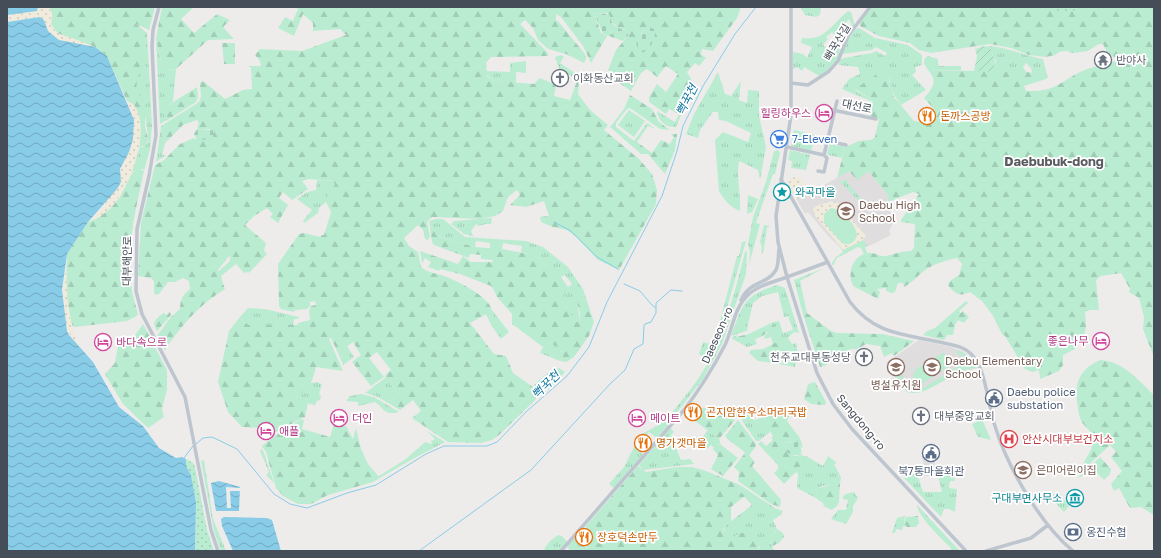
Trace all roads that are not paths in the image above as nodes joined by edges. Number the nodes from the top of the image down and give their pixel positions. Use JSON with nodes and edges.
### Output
{"nodes":[{"id":1,"x":159,"y":7,"type":"edge"},
{"id":2,"x":791,"y":7,"type":"edge"},
{"id":3,"x":870,"y":7,"type":"edge"},
{"id":4,"x":791,"y":83,"type":"junction"},
{"id":5,"x":837,"y":101,"type":"dead end"},
{"id":6,"x":822,"y":108,"type":"dead end"},
{"id":7,"x":835,"y":111,"type":"junction"},
{"id":8,"x":876,"y":120,"type":"dead end"},
{"id":9,"x":828,"y":141,"type":"junction"},
{"id":10,"x":846,"y":145,"type":"dead end"},
{"id":11,"x":786,"y":147,"type":"junction"},
{"id":12,"x":824,"y":155,"type":"junction"},
{"id":13,"x":818,"y":171,"type":"dead end"},
{"id":14,"x":781,"y":179,"type":"junction"},
{"id":15,"x":791,"y":198,"type":"junction"},
{"id":16,"x":777,"y":200,"type":"junction"},
{"id":17,"x":779,"y":246,"type":"junction"},
{"id":18,"x":828,"y":262,"type":"junction"},
{"id":19,"x":787,"y":277,"type":"junction"},
{"id":20,"x":738,"y":309,"type":"junction"},
{"id":21,"x":1048,"y":525,"type":"junction"},
{"id":22,"x":1070,"y":550,"type":"edge"},
{"id":23,"x":218,"y":551,"type":"edge"},
{"id":24,"x":561,"y":551,"type":"edge"},
{"id":25,"x":966,"y":551,"type":"edge"},
{"id":26,"x":986,"y":551,"type":"edge"}],
"edges":[{"from":1,"to":23,"type":"street","name":"대부해안로"},
{"from":2,"to":4,"type":"street"},
{"from":3,"to":4,"type":"street","name":"뻐꾹산길"},
{"from":4,"to":11,"type":"street"},
{"from":5,"to":7,"type":"street","name":"대선로"},
{"from":6,"to":7,"type":"street","name":"대선로"},
{"from":7,"to":8,"type":"street","name":"대선로"},
{"from":7,"to":9,"type":"street","name":"대선로"},
{"from":9,"to":10,"type":"street"},
{"from":9,"to":12,"type":"street","name":"대선로"},
{"from":11,"to":12,"type":"street"},
{"from":11,"to":14,"type":"street"},
{"from":12,"to":13,"type":"street","name":"대선로"},
{"from":14,"to":15,"type":"street"},
{"from":14,"to":16,"type":"street"},
{"from":15,"to":16,"type":"street"},
{"from":15,"to":18,"type":"street"},
{"from":16,"to":17,"type":"street"},
{"from":17,"to":19,"type":"street"},
{"from":17,"to":20,"type":"street"},
{"from":18,"to":19,"type":"street","name":"Daeseon-ro"},
{"from":18,"to":21,"type":"street"},
{"from":19,"to":20,"type":"street","name":"Daeseon-ro"},
{"from":19,"to":25,"type":"street","name":"Sangdong-ro"},
{"from":20,"to":24,"type":"street","name":"Daeseon-ro"},
{"from":21,"to":22,"type":"street"},
{"from":21,"to":26,"type":"street"}]}
